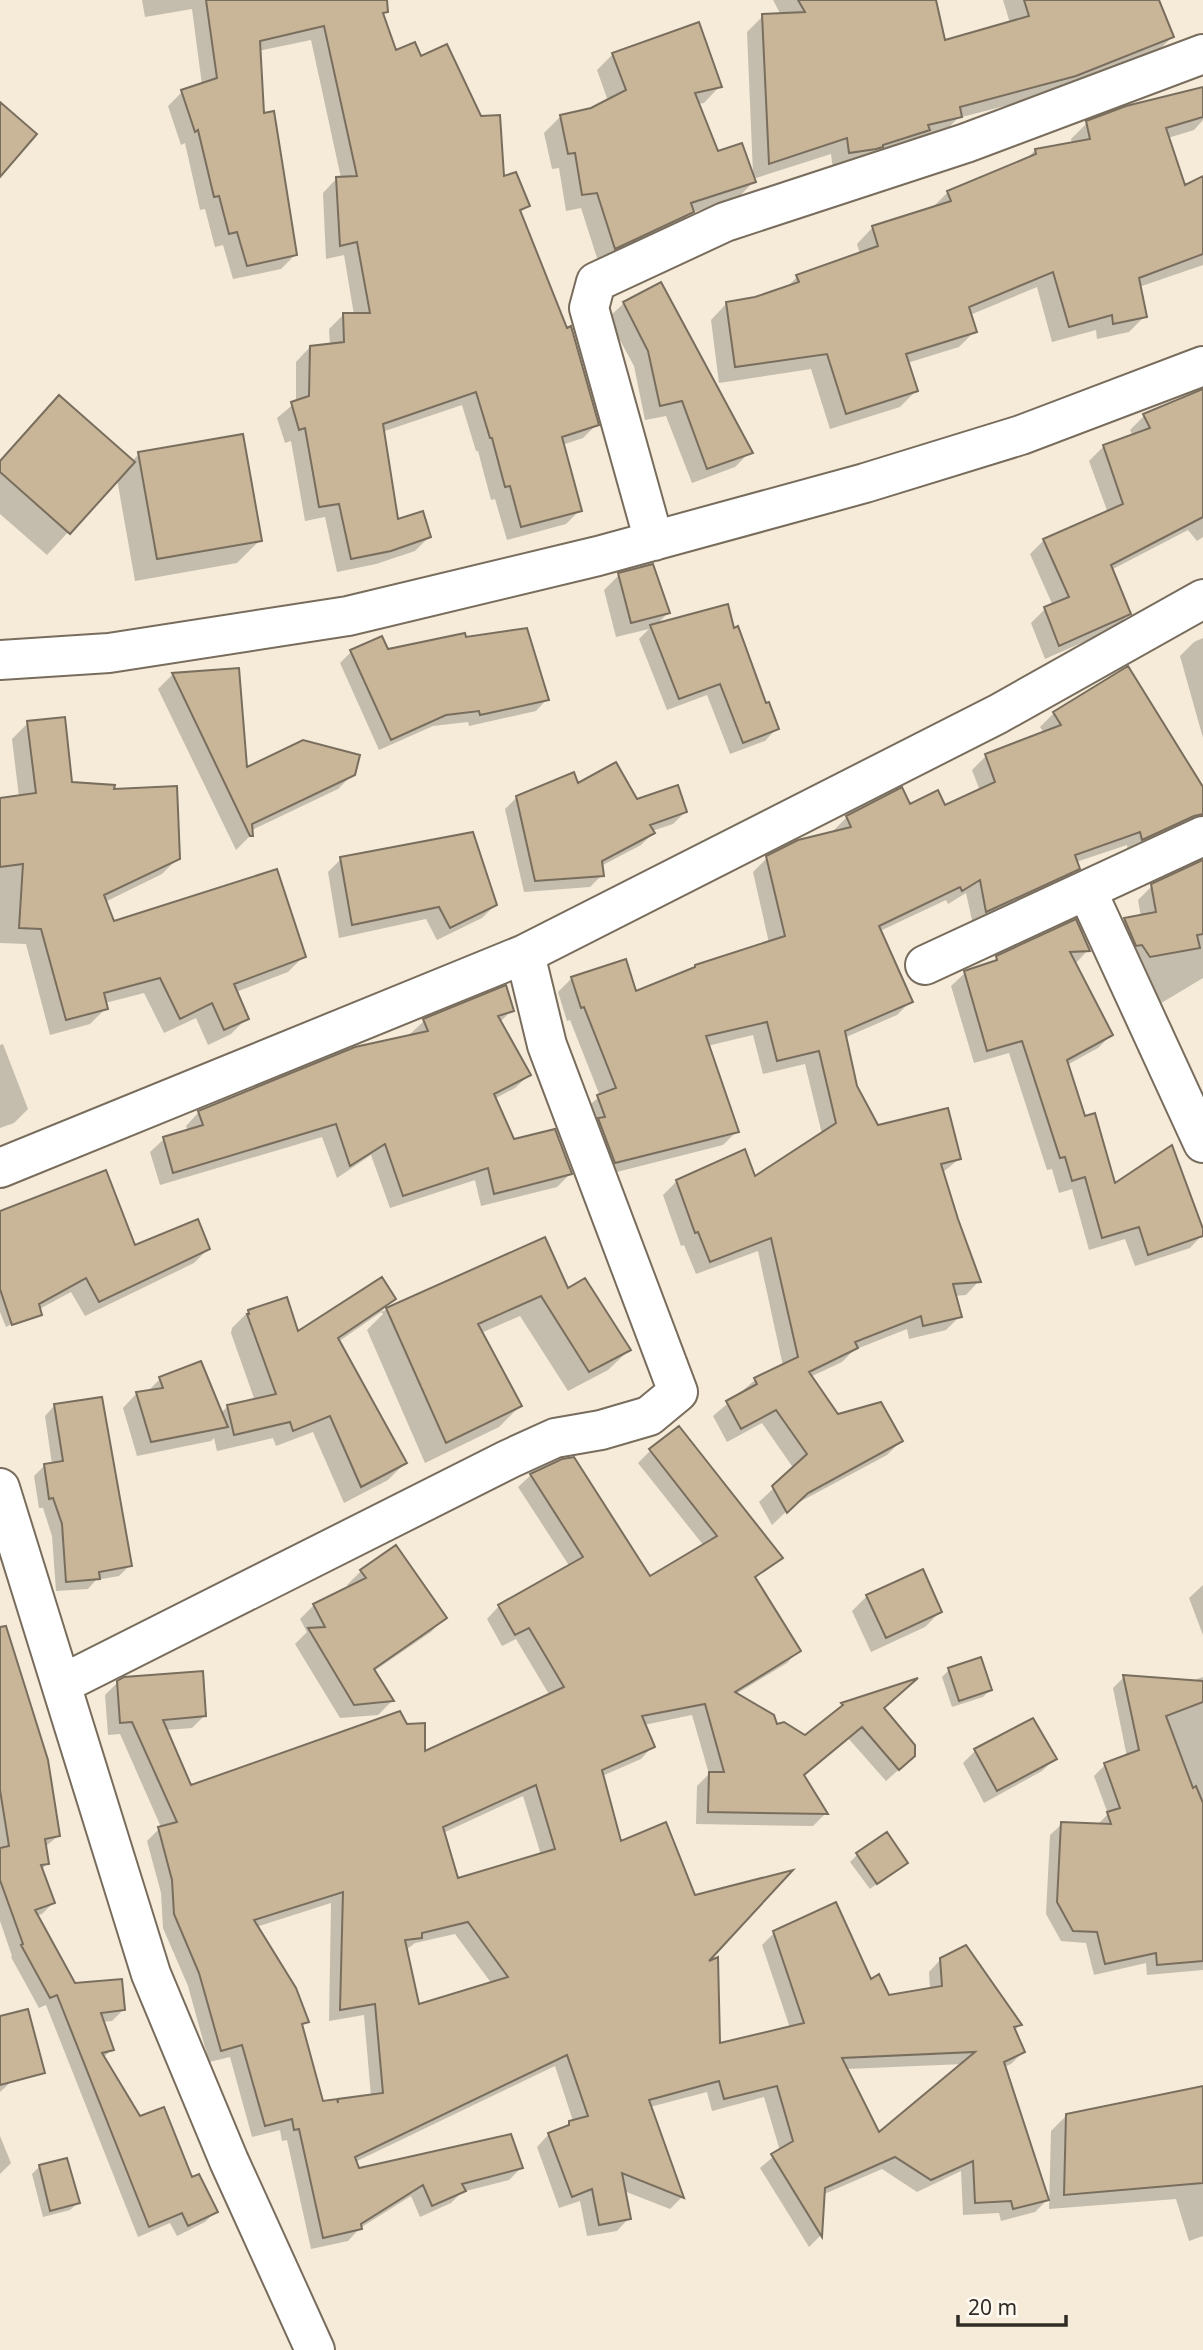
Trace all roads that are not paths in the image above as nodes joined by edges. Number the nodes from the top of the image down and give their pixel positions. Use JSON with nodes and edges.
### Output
{"nodes":[{"id":1,"x":1203,"y":54,"type":"edge"},
{"id":2,"x":1203,"y":366,"type":"edge"},
{"id":3,"x":654,"y":541,"type":"junction"},
{"id":4,"x":1203,"y":599,"type":"edge"},
{"id":5,"x":0,"y":660,"type":"edge"},
{"id":6,"x":1203,"y":836,"type":"edge"},
{"id":7,"x":1087,"y":891,"type":"junction"},
{"id":8,"x":524,"y":954,"type":"junction"},
{"id":9,"x":925,"y":965,"type":"dead end"},
{"id":10,"x":1203,"y":1143,"type":"edge"},
{"id":11,"x":0,"y":1168,"type":"edge"},
{"id":12,"x":0,"y":1488,"type":"edge"},
{"id":13,"x":62,"y":1684,"type":"junction"},
{"id":14,"x":315,"y":2350,"type":"edge"}],
"edges":[{"from":1,"to":3,"type":"street"},
{"from":2,"to":3,"type":"street"},
{"from":3,"to":5,"type":"street"},
{"from":4,"to":8,"type":"street"},
{"from":6,"to":7,"type":"street"},
{"from":7,"to":9,"type":"street"},
{"from":7,"to":10,"type":"street"},
{"from":8,"to":11,"type":"street"},
{"from":8,"to":13,"type":"street"},
{"from":12,"to":13,"type":"street"},
{"from":13,"to":14,"type":"street"}]}
